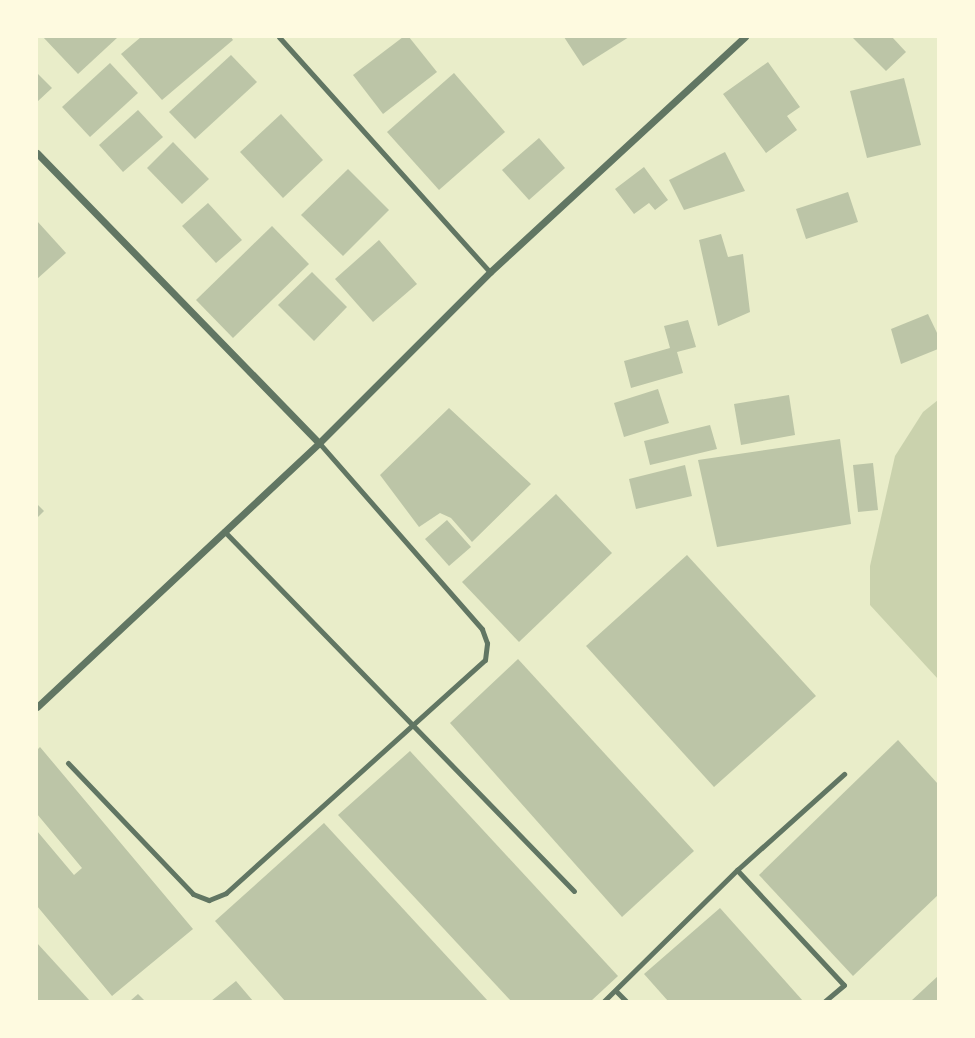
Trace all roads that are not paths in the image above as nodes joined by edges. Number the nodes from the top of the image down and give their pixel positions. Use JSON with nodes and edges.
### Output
{"nodes":[{"id":1,"x":279,"y":37,"type":"edge"},
{"id":2,"x":745,"y":37,"type":"edge"},
{"id":3,"x":37,"y":153,"type":"edge"},
{"id":4,"x":491,"y":272,"type":"junction"},
{"id":5,"x":318,"y":443,"type":"junction"},
{"id":6,"x":224,"y":531,"type":"junction"},
{"id":7,"x":37,"y":707,"type":"edge"},
{"id":8,"x":412,"y":727,"type":"junction"},
{"id":9,"x":68,"y":763,"type":"dead end"},
{"id":10,"x":844,"y":774,"type":"dead end"},
{"id":11,"x":737,"y":870,"type":"junction"},
{"id":12,"x":574,"y":891,"type":"dead end"},
{"id":13,"x":616,"y":990,"type":"junction"},
{"id":14,"x":604,"y":1001,"type":"edge"},
{"id":15,"x":626,"y":1001,"type":"edge"},
{"id":16,"x":825,"y":1001,"type":"edge"}],
"edges":[{"from":1,"to":4,"type":"lane"},
{"from":2,"to":4,"type":"street"},
{"from":3,"to":5,"type":"street"},
{"from":4,"to":5,"type":"street"},
{"from":5,"to":6,"type":"street"},
{"from":5,"to":8,"type":"lane"},
{"from":6,"to":7,"type":"street"},
{"from":6,"to":8,"type":"lane"},
{"from":8,"to":9,"type":"lane"},
{"from":8,"to":12,"type":"lane"},
{"from":10,"to":11,"type":"lane"},
{"from":11,"to":13,"type":"lane"},
{"from":11,"to":16,"type":"lane"},
{"from":13,"to":14,"type":"lane"},
{"from":13,"to":15,"type":"lane"}]}
